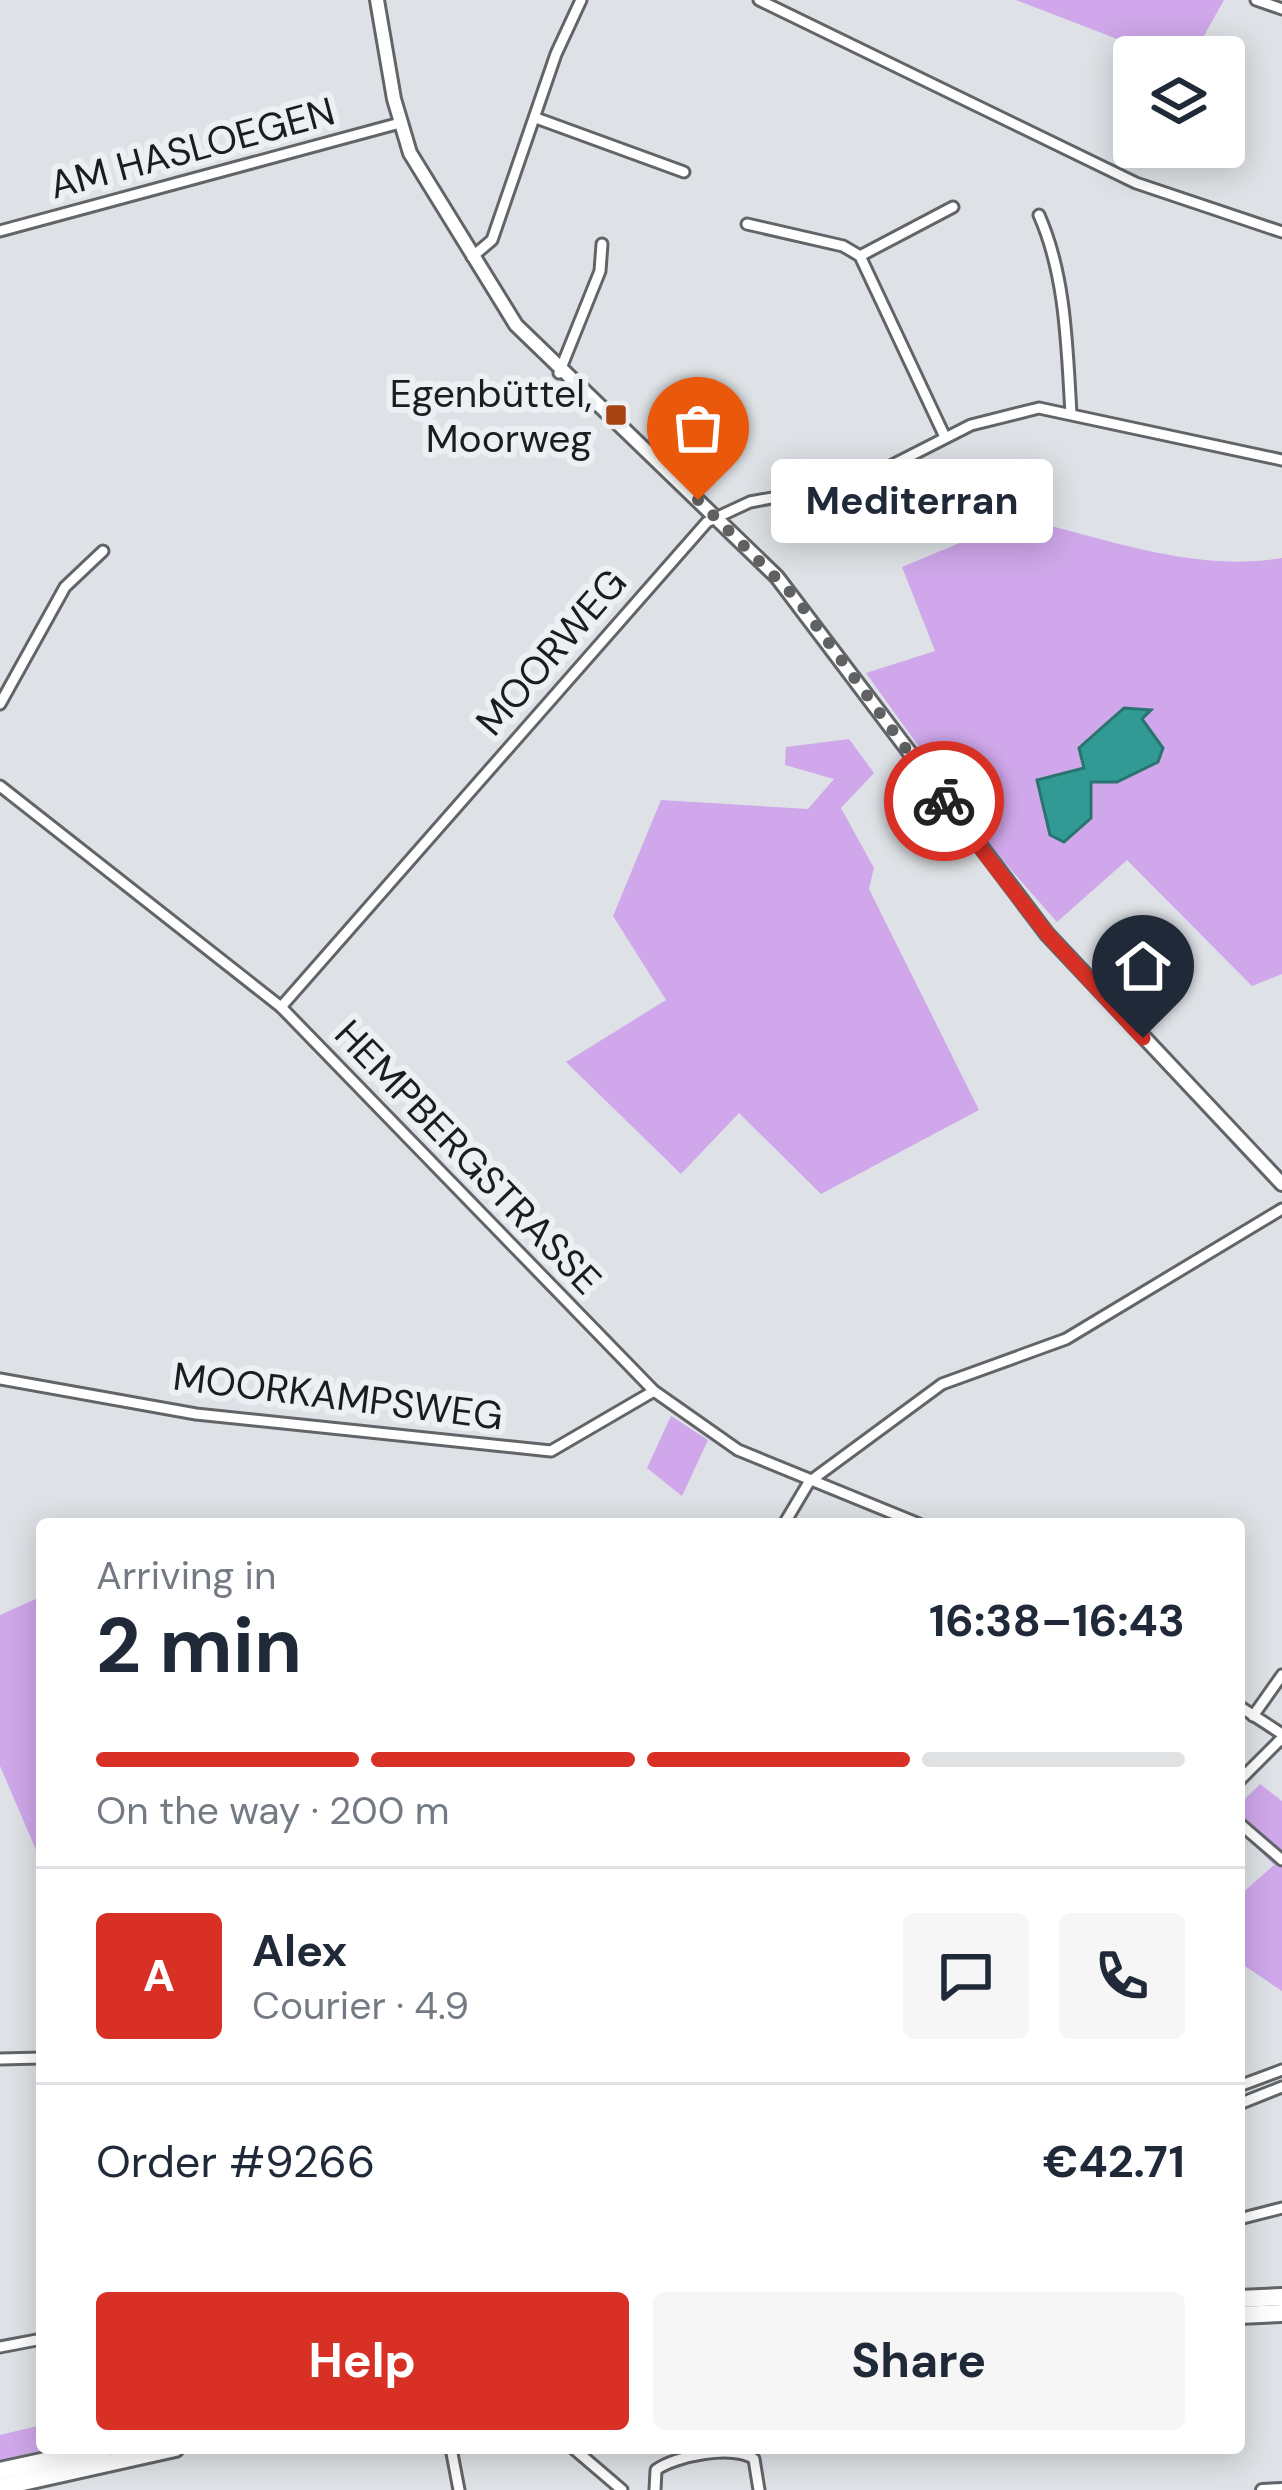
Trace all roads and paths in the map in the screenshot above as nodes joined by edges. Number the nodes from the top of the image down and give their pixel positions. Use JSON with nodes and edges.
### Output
{"nodes":[{"id":1,"x":377,"y":0,"type":"edge"},
{"id":2,"x":581,"y":0,"type":"edge"},
{"id":3,"x":759,"y":0,"type":"edge"},
{"id":4,"x":1256,"y":0,"type":"edge"},
{"id":5,"x":1282,"y":10,"type":"edge"},
{"id":6,"x":536,"y":118,"type":"junction"},
{"id":7,"x":400,"y":124,"type":"junction"},
{"id":8,"x":685,"y":172,"type":"dead end"},
{"id":9,"x":953,"y":207,"type":"dead end"},
{"id":10,"x":1040,"y":215,"type":"dead end"},
{"id":11,"x":747,"y":224,"type":"dead end"},
{"id":12,"x":0,"y":231,"type":"edge"},
{"id":13,"x":1282,"y":232,"type":"edge"},
{"id":14,"x":602,"y":244,"type":"dead end"},
{"id":15,"x":860,"y":256,"type":"junction"},
{"id":16,"x":472,"y":257,"type":"junction"},
{"id":17,"x":559,"y":373,"type":"junction"},
{"id":18,"x":1072,"y":414,"type":"junction"},
{"id":19,"x":944,"y":437,"type":"junction"},
{"id":20,"x":1282,"y":460,"type":"edge"},
{"id":21,"x":717,"y":517,"type":"junction"},
{"id":22,"x":103,"y":551,"type":"dead end"},
{"id":23,"x":0,"y":704,"type":"edge"},
{"id":24,"x":0,"y":786,"type":"edge"},
{"id":25,"x":281,"y":1007,"type":"junction"},
{"id":26,"x":1282,"y":1184,"type":"edge"},
{"id":27,"x":1282,"y":1209,"type":"edge"},
{"id":28,"x":0,"y":1379,"type":"edge"},
{"id":29,"x":654,"y":1391,"type":"junction"},
{"id":30,"x":808,"y":1482,"type":"junction"},
{"id":31,"x":787,"y":1518,"type":"edge"},
{"id":32,"x":904,"y":1518,"type":"edge"},
{"id":33,"x":1282,"y":1676,"type":"edge"},
{"id":34,"x":1245,"y":1710,"type":"edge"},
{"id":35,"x":1253,"y":1716,"type":"junction"},
{"id":36,"x":1282,"y":1736,"type":"edge"},
{"id":37,"x":1245,"y":1775,"type":"edge"},
{"id":38,"x":1245,"y":1827,"type":"edge"},
{"id":39,"x":1282,"y":1860,"type":"edge"},
{"id":40,"x":36,"y":2057,"type":"edge"},
{"id":41,"x":0,"y":2059,"type":"edge"},
{"id":42,"x":1282,"y":2070,"type":"edge"},
{"id":43,"x":1245,"y":2084,"type":"edge"},
{"id":44,"x":1282,"y":2087,"type":"edge"},
{"id":45,"x":1245,"y":2102,"type":"edge"},
{"id":46,"x":1282,"y":2208,"type":"edge"},
{"id":47,"x":1245,"y":2217,"type":"edge"},
{"id":48,"x":1282,"y":2297,"type":"edge"},
{"id":49,"x":1245,"y":2299,"type":"edge"},
{"id":50,"x":1282,"y":2313,"type":"edge"},
{"id":51,"x":1245,"y":2315,"type":"edge"},
{"id":52,"x":36,"y":2340,"type":"edge"},
{"id":53,"x":0,"y":2347,"type":"edge"},
{"id":54,"x":78,"y":2454,"type":"edge"},
{"id":55,"x":149,"y":2454,"type":"edge"},
{"id":56,"x":453,"y":2454,"type":"edge"},
{"id":57,"x":580,"y":2454,"type":"edge"},
{"id":58,"x":724,"y":2454,"type":"edge"},
{"id":59,"x":743,"y":2454,"type":"edge"},
{"id":60,"x":0,"y":2471,"type":"edge"},
{"id":61,"x":0,"y":2488,"type":"edge"},
{"id":62,"x":1282,"y":2489,"type":"edge"},
{"id":63,"x":458,"y":2490,"type":"edge"},
{"id":64,"x":622,"y":2490,"type":"edge"},
{"id":65,"x":655,"y":2490,"type":"edge"},
{"id":66,"x":760,"y":2490,"type":"edge"},
{"id":67,"x":1262,"y":2490,"type":"edge"}],
"edges":[{"from":1,"to":7,"type":"main road"},
{"from":2,"to":6,"type":"street"},
{"from":3,"to":13,"type":"street"},
{"from":4,"to":5,"type":"street"},
{"from":6,"to":8,"type":"street"},
{"from":6,"to":16,"type":"street"},
{"from":7,"to":12,"type":"street","name":"AM HASLOEGEN"},
{"from":7,"to":16,"type":"main road"},
{"from":9,"to":15,"type":"street"},
{"from":10,"to":18,"type":"street"},
{"from":11,"to":15,"type":"street"},
{"from":14,"to":17,"type":"street"},
{"from":15,"to":19,"type":"street"},
{"from":16,"to":17,"type":"main road"},
{"from":17,"to":21,"type":"main road"},
{"from":18,"to":19,"type":"street","name":"MOORWEG"},
{"from":18,"to":20,"type":"street","name":"MOORWEG"},
{"from":19,"to":21,"type":"street","name":"MOORWEG"},
{"from":21,"to":25,"type":"street","name":"MOORWEG"},
{"from":21,"to":26,"type":"main road"},
{"from":22,"to":23,"type":"street"},
{"from":24,"to":25,"type":"street","name":"HEMPBERGSTRASSE"},
{"from":25,"to":29,"type":"street","name":"HEMPBERGSTRASSE"},
{"from":27,"to":30,"type":"street"},
{"from":28,"to":29,"type":"street","name":"MOORKAMPSWEG"},
{"from":29,"to":30,"type":"street","name":"HEMPBERGSTRASSE"},
{"from":30,"to":31,"type":"street"},
{"from":30,"to":32,"type":"street","name":"HEMPBERGSTRASSE"},
{"from":33,"to":35,"type":"street"},
{"from":34,"to":35,"type":"street"},
{"from":35,"to":36,"type":"street"},
{"from":36,"to":37,"type":"street"},
{"from":38,"to":39,"type":"street"},
{"from":40,"to":41,"type":"street"},
{"from":42,"to":43,"type":"street"},
{"from":44,"to":45,"type":"street"},
{"from":46,"to":47,"type":"street"},
{"from":48,"to":49,"type":"highway"},
{"from":50,"to":51,"type":"highway"},
{"from":52,"to":53,"type":"street"},
{"from":54,"to":60,"type":"highway"},
{"from":55,"to":61,"type":"highway"},
{"from":56,"to":63,"type":"street"},
{"from":57,"to":64,"type":"street"},
{"from":58,"to":65,"type":"street"},
{"from":59,"to":66,"type":"street"},
{"from":62,"to":67,"type":"street"}]}
